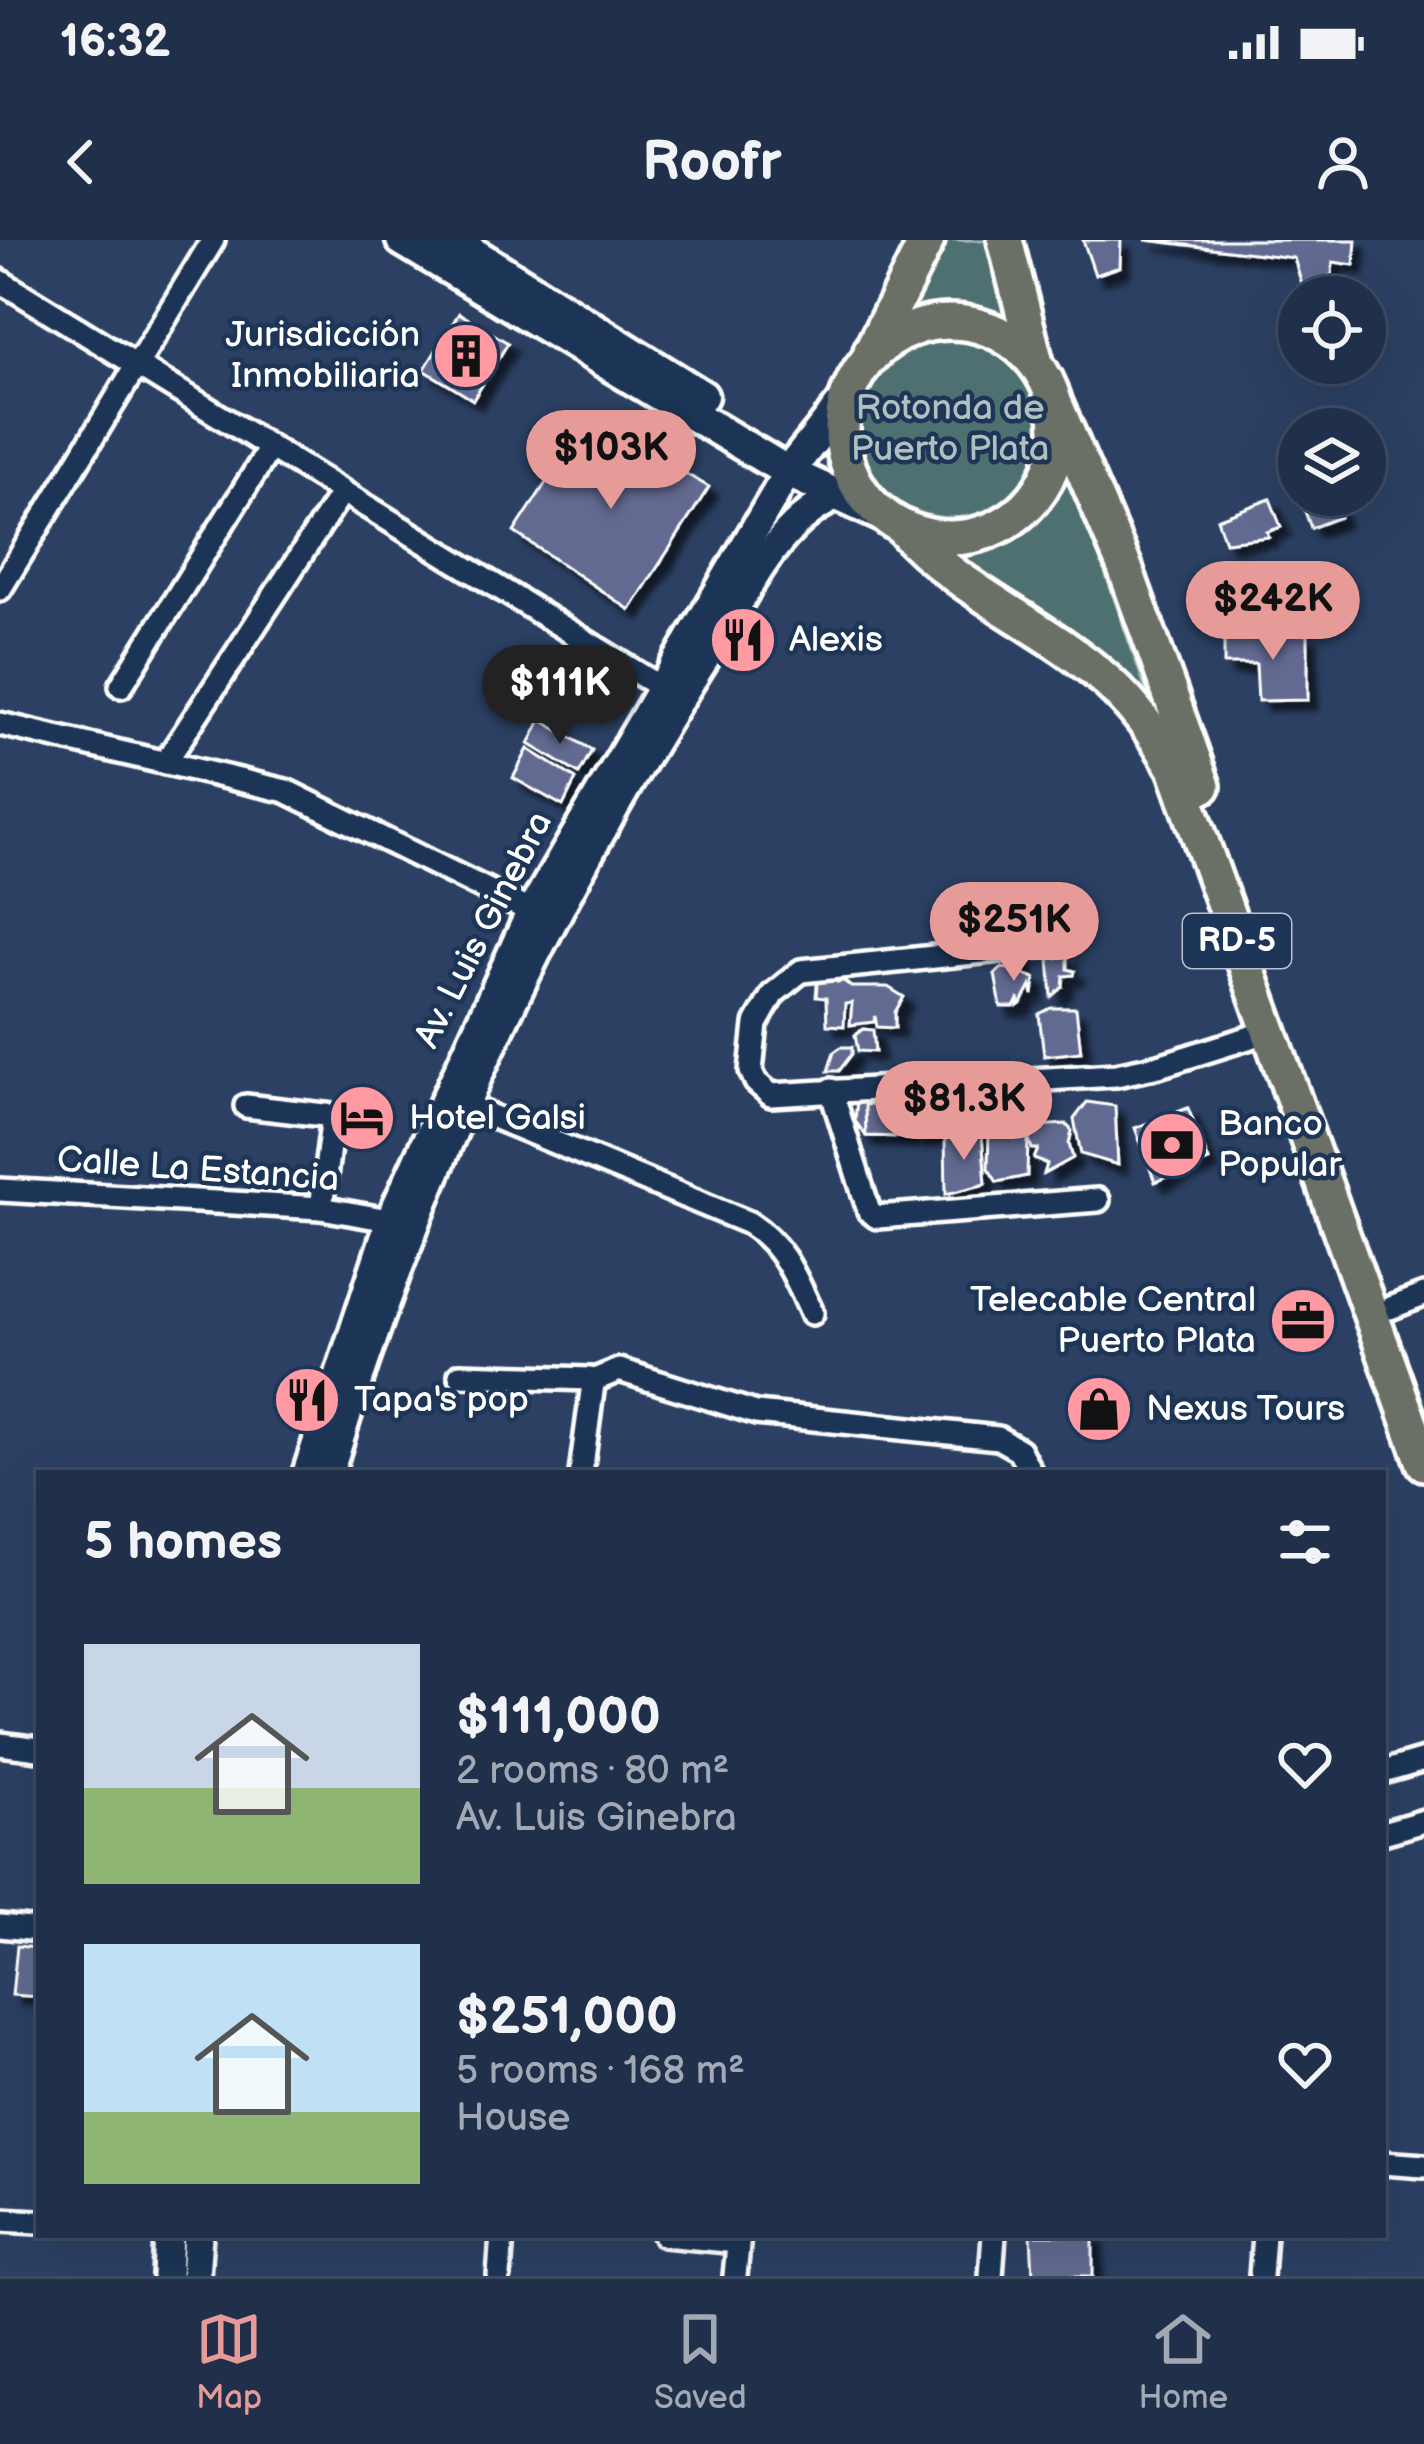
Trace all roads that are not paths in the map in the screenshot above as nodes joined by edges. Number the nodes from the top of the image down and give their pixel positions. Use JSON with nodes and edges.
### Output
{"nodes":[{"id":1,"x":213,"y":240,"type":"edge"},
{"id":2,"x":402,"y":240,"type":"edge"},
{"id":3,"x":452,"y":240,"type":"edge"},
{"id":4,"x":927,"y":240,"type":"edge"},
{"id":5,"x":1005,"y":240,"type":"edge"},
{"id":6,"x":0,"y":281,"type":"edge"},
{"id":7,"x":865,"y":362,"type":"junction"},
{"id":8,"x":1036,"y":364,"type":"junction"},
{"id":9,"x":135,"y":368,"type":"junction"},
{"id":10,"x":846,"y":399,"type":"junction"},
{"id":11,"x":1056,"y":406,"type":"junction"},
{"id":12,"x":270,"y":448,"type":"junction"},
{"id":13,"x":794,"y":463,"type":"junction"},
{"id":14,"x":342,"y":491,"type":"junction"},
{"id":15,"x":835,"y":496,"type":"junction"},
{"id":16,"x":892,"y":522,"type":"junction"},
{"id":17,"x":0,"y":589,"type":"edge"},
{"id":18,"x":122,"y":686,"type":"dead end"},
{"id":19,"x":662,"y":688,"type":"junction"},
{"id":20,"x":0,"y":724,"type":"edge"},
{"id":21,"x":165,"y":763,"type":"junction"},
{"id":22,"x":542,"y":917,"type":"junction"},
{"id":23,"x":1058,"y":944,"type":"dead end"},
{"id":24,"x":1270,"y":1031,"type":"junction"},
{"id":25,"x":831,"y":1090,"type":"junction"},
{"id":26,"x":454,"y":1101,"type":"junction"},
{"id":27,"x":246,"y":1106,"type":"dead end"},
{"id":28,"x":0,"y":1190,"type":"edge"},
{"id":29,"x":1099,"y":1200,"type":"dead end"},
{"id":30,"x":321,"y":1208,"type":"junction"},
{"id":31,"x":402,"y":1221,"type":"junction"},
{"id":32,"x":1424,"y":1295,"type":"edge"},
{"id":33,"x":1390,"y":1308,"type":"junction"},
{"id":34,"x":812,"y":1313,"type":"dead end"},
{"id":35,"x":460,"y":1375,"type":"dead end"},
{"id":36,"x":592,"y":1382,"type":"junction"},
{"id":37,"x":1424,"y":1403,"type":"edge"},
{"id":38,"x":1424,"y":1463,"type":"edge"},
{"id":39,"x":308,"y":1470,"type":"edge"},
{"id":40,"x":330,"y":1470,"type":"edge"},
{"id":41,"x":581,"y":1470,"type":"edge"},
{"id":42,"x":1029,"y":1470,"type":"edge"},
{"id":43,"x":0,"y":1744,"type":"edge"},
{"id":44,"x":36,"y":1749,"type":"edge"},
{"id":45,"x":1424,"y":1760,"type":"edge"},
{"id":46,"x":1386,"y":1771,"type":"edge"},
{"id":47,"x":1424,"y":1821,"type":"edge"},
{"id":48,"x":1386,"y":1832,"type":"edge"},
{"id":49,"x":0,"y":1926,"type":"edge"},
{"id":50,"x":36,"y":1930,"type":"edge"},
{"id":51,"x":1386,"y":2163,"type":"edge"},
{"id":52,"x":1424,"y":2167,"type":"edge"},
{"id":53,"x":0,"y":2220,"type":"edge"},
{"id":54,"x":36,"y":2222,"type":"edge"},
{"id":55,"x":169,"y":2238,"type":"edge"},
{"id":56,"x":198,"y":2238,"type":"edge"},
{"id":57,"x":502,"y":2238,"type":"edge"},
{"id":58,"x":739,"y":2238,"type":"edge"},
{"id":59,"x":994,"y":2238,"type":"edge"},
{"id":60,"x":1264,"y":2238,"type":"edge"},
{"id":61,"x":167,"y":2276,"type":"edge"},
{"id":62,"x":195,"y":2276,"type":"edge"},
{"id":63,"x":499,"y":2276,"type":"edge"},
{"id":64,"x":736,"y":2276,"type":"edge"},
{"id":65,"x":991,"y":2276,"type":"edge"},
{"id":66,"x":1261,"y":2276,"type":"edge"}],
"edges":[{"from":1,"to":9,"type":"street"},
{"from":2,"to":13,"type":"main road"},
{"from":3,"to":13,"type":"main road"},
{"from":4,"to":7,"type":"main road","number":"RD-5"},
{"from":5,"to":8,"type":"main road","number":"RD-5"},
{"from":6,"to":9,"type":"street"},
{"from":7,"to":8,"type":"main road","number":"RD-5"},
{"from":7,"to":10,"type":"main road","number":"RD-5"},
{"from":8,"to":11,"type":"main road","number":"RD-5"},
{"from":9,"to":12,"type":"street"},
{"from":9,"to":17,"type":"street"},
{"from":10,"to":13,"type":"main road","name":"Av. Luis Ginebra"},
{"from":10,"to":16,"type":"main road","number":"RD-5"},
{"from":11,"to":16,"type":"main road","number":"RD-5"},
{"from":11,"to":33,"type":"main road","number":"RD-5"},
{"from":12,"to":14,"type":"street"},
{"from":12,"to":18,"type":"street"},
{"from":13,"to":15,"type":"main road"},
{"from":13,"to":19,"type":"street","name":"Av. Luis Ginebra"},
{"from":14,"to":19,"type":"street"},
{"from":14,"to":21,"type":"street"},
{"from":15,"to":16,"type":"main road"},
{"from":15,"to":22,"type":"street","name":"Av. Luis Ginebra"},
{"from":16,"to":24,"type":"main road","number":"RD-5"},
{"from":19,"to":22,"type":"street","name":"Av. Luis Ginebra"},
{"from":20,"to":21,"type":"street"},
{"from":21,"to":22,"type":"street"},
{"from":22,"to":26,"type":"street","name":"Av. Luis Ginebra"},
{"from":23,"to":25,"type":"street"},
{"from":24,"to":25,"type":"street"},
{"from":24,"to":38,"type":"main road","number":"RD-5"},
{"from":25,"to":29,"type":"street"},
{"from":26,"to":31,"type":"street","name":"Av. Luis Ginebra"},
{"from":26,"to":34,"type":"street"},
{"from":27,"to":30,"type":"street"},
{"from":28,"to":30,"type":"street","name":"Calle La Estancia"},
{"from":30,"to":31,"type":"street","name":"Calle La Estancia"},
{"from":31,"to":39,"type":"street","name":"Av. Luis Ginebra"},
{"from":31,"to":40,"type":"street","name":"Av. Luis Ginebra"},
{"from":32,"to":33,"type":"street"},
{"from":33,"to":37,"type":"main road","number":"RD-5"},
{"from":35,"to":36,"type":"street"},
{"from":36,"to":41,"type":"street"},
{"from":36,"to":42,"type":"street"},
{"from":43,"to":44,"type":"street"},
{"from":45,"to":46,"type":"street"},
{"from":47,"to":48,"type":"street"},
{"from":49,"to":50,"type":"street"},
{"from":51,"to":52,"type":"street"},
{"from":53,"to":54,"type":"street"},
{"from":55,"to":61,"type":"street"},
{"from":56,"to":62,"type":"street"},
{"from":57,"to":63,"type":"street"},
{"from":58,"to":64,"type":"street"},
{"from":59,"to":65,"type":"street"},
{"from":60,"to":66,"type":"street"}]}
